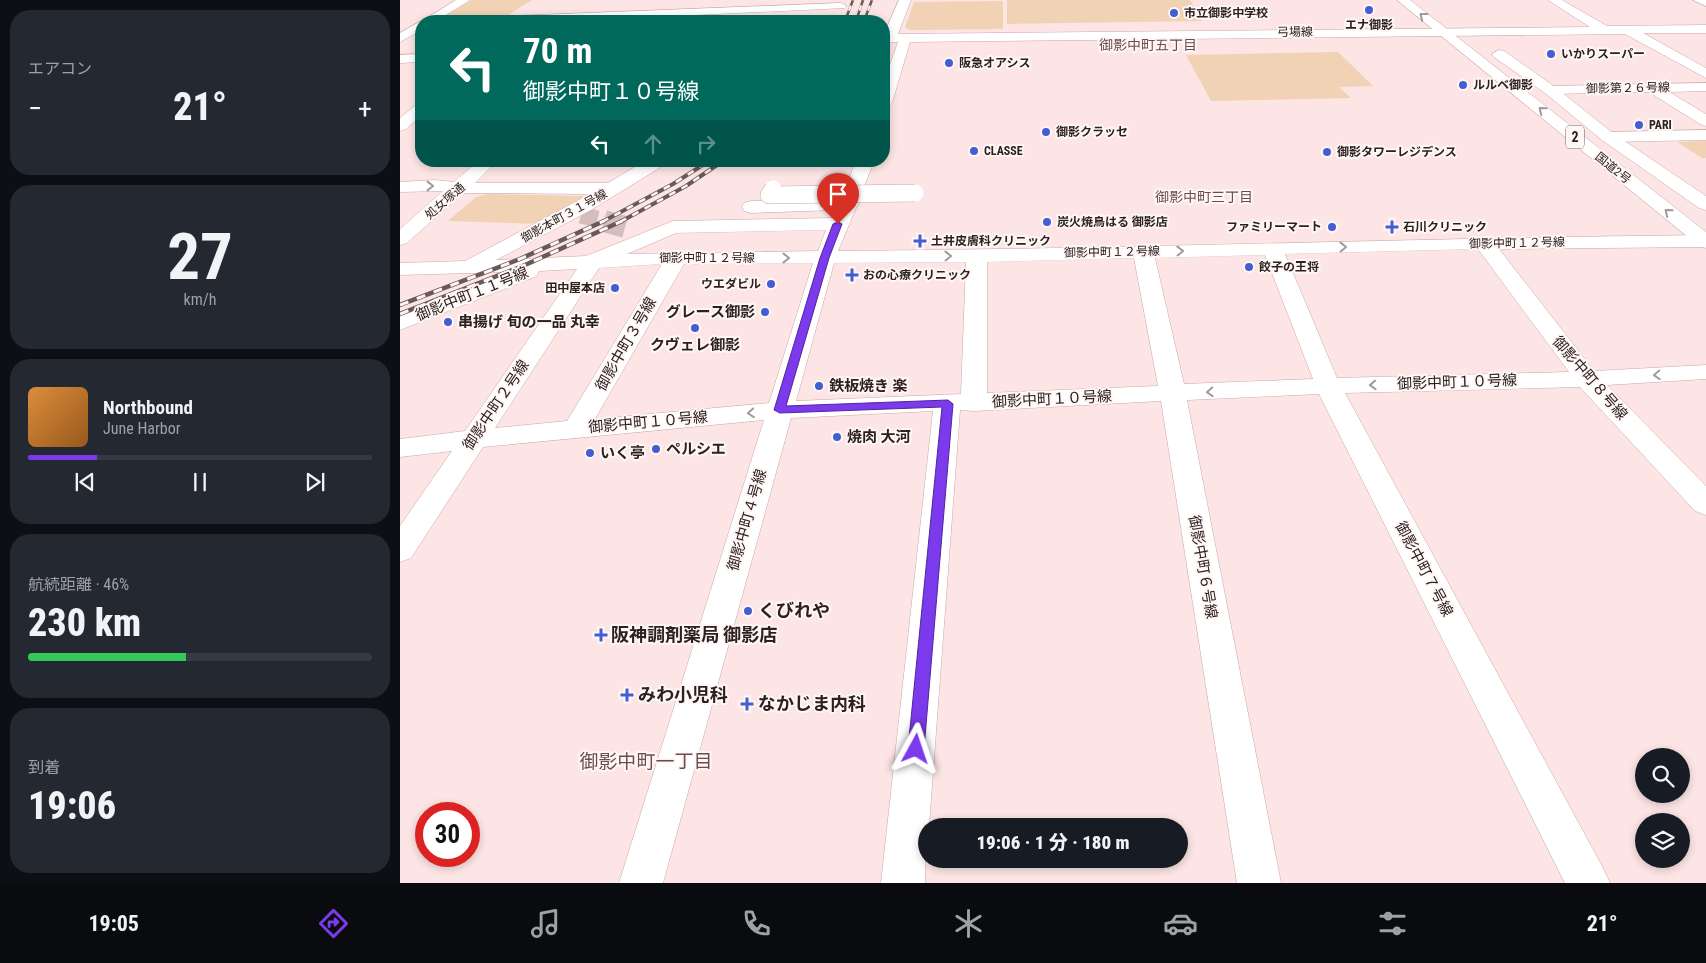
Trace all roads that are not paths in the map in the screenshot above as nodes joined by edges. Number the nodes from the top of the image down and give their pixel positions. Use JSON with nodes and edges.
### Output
{"nodes":[{"id":1,"x":464,"y":0,"type":"edge"},
{"id":2,"x":652,"y":0,"type":"edge"},
{"id":3,"x":905,"y":0,"type":"edge"},
{"id":4,"x":1403,"y":0,"type":"edge"},
{"id":5,"x":1554,"y":0,"type":"edge"},
{"id":6,"x":1699,"y":0,"type":"edge"},
{"id":7,"x":842,"y":3,"type":"edge"},
{"id":8,"x":1706,"y":3,"type":"edge"},
{"id":9,"x":758,"y":4,"type":"edge"},
{"id":10,"x":563,"y":5,"type":"dead end"},
{"id":11,"x":438,"y":15,"type":"edge"},
{"id":12,"x":550,"y":15,"type":"edge"},
{"id":13,"x":636,"y":15,"type":"edge"},
{"id":14,"x":660,"y":15,"type":"edge"},
{"id":15,"x":836,"y":15,"type":"edge"},
{"id":16,"x":400,"y":25,"type":"edge"},
{"id":17,"x":415,"y":25,"type":"edge"},
{"id":18,"x":415,"y":29,"type":"edge"},
{"id":19,"x":1706,"y":29,"type":"edge"},
{"id":20,"x":1604,"y":30,"type":"junction"},
{"id":21,"x":1625,"y":30,"type":"junction"},
{"id":22,"x":890,"y":31,"type":"edge"},
{"id":23,"x":1459,"y":31,"type":"junction"},
{"id":24,"x":1639,"y":36,"type":"junction"},
{"id":25,"x":1706,"y":36,"type":"edge"},
{"id":26,"x":400,"y":38,"type":"edge"},
{"id":27,"x":890,"y":39,"type":"edge"},
{"id":28,"x":890,"y":40,"type":"edge"},
{"id":29,"x":904,"y":42,"type":"junction"},
{"id":30,"x":415,"y":58,"type":"edge"},
{"id":31,"x":400,"y":59,"type":"edge"},
{"id":32,"x":415,"y":65,"type":"edge"},
{"id":33,"x":400,"y":66,"type":"edge"},
{"id":34,"x":1706,"y":74,"type":"edge"},
{"id":35,"x":890,"y":85,"type":"edge"},
{"id":36,"x":1706,"y":87,"type":"edge"},
{"id":37,"x":1652,"y":88,"type":"junction"},
{"id":38,"x":1550,"y":90,"type":"junction"},
{"id":39,"x":400,"y":107,"type":"edge"},
{"id":40,"x":415,"y":107,"type":"edge"},
{"id":41,"x":415,"y":112,"type":"edge"},
{"id":42,"x":1706,"y":121,"type":"edge"},
{"id":43,"x":400,"y":126,"type":"edge"},
{"id":44,"x":1706,"y":135,"type":"edge"},
{"id":45,"x":1608,"y":137,"type":"junction"},
{"id":46,"x":483,"y":167,"type":"edge"},
{"id":47,"x":648,"y":167,"type":"edge"},
{"id":48,"x":863,"y":167,"type":"edge"},
{"id":49,"x":400,"y":186,"type":"edge"},
{"id":50,"x":460,"y":188,"type":"junction"},
{"id":51,"x":613,"y":189,"type":"junction"},
{"id":52,"x":773,"y":189,"type":"dead end"},
{"id":53,"x":915,"y":193,"type":"dead end"},
{"id":54,"x":1706,"y":204,"type":"edge"},
{"id":55,"x":844,"y":214,"type":"junction"},
{"id":56,"x":634,"y":229,"type":"tunnel mouth"},
{"id":57,"x":664,"y":230,"type":"junction"},
{"id":58,"x":400,"y":239,"type":"edge"},
{"id":59,"x":1705,"y":241,"type":"edge"},
{"id":60,"x":1484,"y":243,"type":"junction"},
{"id":61,"x":1273,"y":249,"type":"junction"},
{"id":62,"x":1143,"y":251,"type":"junction"},
{"id":63,"x":977,"y":256,"type":"junction"},
{"id":64,"x":669,"y":258,"type":"junction"},
{"id":65,"x":824,"y":258,"type":"junction"},
{"id":66,"x":593,"y":261,"type":"junction"},
{"id":67,"x":544,"y":265,"type":"junction"},
{"id":68,"x":467,"y":267,"type":"junction"},
{"id":69,"x":400,"y":269,"type":"edge"},
{"id":70,"x":400,"y":323,"type":"edge"},
{"id":71,"x":1706,"y":372,"type":"edge"},
{"id":72,"x":1587,"y":379,"type":"junction"},
{"id":73,"x":1328,"y":386,"type":"junction"},
{"id":74,"x":1173,"y":394,"type":"junction"},
{"id":75,"x":961,"y":403,"type":"junction"},
{"id":76,"x":780,"y":410,"type":"junction"},
{"id":77,"x":576,"y":429,"type":"junction"},
{"id":78,"x":474,"y":438,"type":"junction"},
{"id":79,"x":400,"y":448,"type":"edge"},
{"id":80,"x":1706,"y":504,"type":"edge"},
{"id":81,"x":400,"y":550,"type":"edge"},
{"id":82,"x":641,"y":883,"type":"edge"},
{"id":83,"x":903,"y":883,"type":"edge"},
{"id":84,"x":1259,"y":883,"type":"edge"},
{"id":85,"x":1588,"y":883,"type":"edge"}],
"edges":[{"from":1,"to":11,"type":"main road"},
{"from":2,"to":13,"type":"main road"},
{"from":3,"to":22,"type":"main road"},
{"from":23,"to":4,"type":"main road","name":"国道2号","number":"2","one_way":true},
{"from":5,"to":20,"type":"main road"},
{"from":6,"to":8,"type":"main road"},
{"from":7,"to":9,"type":"main road"},
{"from":7,"to":15,"type":"main road"},
{"from":9,"to":14,"type":"main road"},
{"from":10,"to":12,"type":"main road"},
{"from":16,"to":17,"type":"main road"},
{"from":18,"to":26,"type":"main road"},
{"from":19,"to":21,"type":"main road","name":"弓場線"},
{"from":20,"to":21,"type":"main road","name":"弓場線"},
{"from":20,"to":23,"type":"main road","name":"弓場線"},
{"from":21,"to":24,"type":"main road"},
{"from":23,"to":24,"type":"main road","name":"弓場線"},
{"from":23,"to":27,"type":"main road","name":"弓場線"},
{"from":23,"to":29,"type":"main road","name":"弓場線"},
{"from":23,"to":38,"type":"main road","name":"国道2号","number":"2"},
{"from":59,"to":23,"type":"main road","name":"国道2号","number":"2","one_way":true},
{"from":24,"to":25,"type":"main road","name":"弓場線"},
{"from":24,"to":34,"type":"main road"},
{"from":28,"to":29,"type":"main road","name":"弓場線"},
{"from":29,"to":35,"type":"main road"},
{"from":30,"to":31,"type":"main road"},
{"from":32,"to":33,"type":"main road"},
{"from":36,"to":37,"type":"main road","name":"御影第２６号線"},
{"from":37,"to":38,"type":"main road","name":"御影第２６号線"},
{"from":37,"to":42,"type":"main road"},
{"from":38,"to":45,"type":"main road","name":"国道2号","number":"2"},
{"from":39,"to":40,"type":"main road"},
{"from":41,"to":43,"type":"main road"},
{"from":44,"to":45,"type":"main road"},
{"from":45,"to":54,"type":"main road","name":"国道2号","number":"2"},
{"from":46,"to":50,"type":"main road","name":"処女塚通"},
{"from":47,"to":51,"type":"main road","name":"御影本町３１号線"},
{"from":48,"to":55,"type":"main road","name":"御影中町４号線"},
{"from":49,"to":50,"type":"main road","one_way":true},
{"from":50,"to":51,"type":"main road"},
{"from":50,"to":58,"type":"main road","name":"処女塚通"},
{"from":51,"to":68,"type":"main road","name":"御影本町３１号線"},
{"from":52,"to":53,"type":"main road","bridge":true},
{"from":55,"to":57,"type":"main road"},
{"from":55,"to":57,"type":"main road"},
{"from":55,"to":65,"type":"main road","name":"御影中町４号線"},
{"from":56,"to":57,"type":"main road"},
{"from":57,"to":64,"type":"main road","name":"御影中町３号線"},
{"from":57,"to":66,"type":"main road"},
{"from":59,"to":60,"type":"main road","name":"御影中町１２号線"},
{"from":61,"to":60,"type":"main road","name":"御影中町１２号線","one_way":true},
{"from":60,"to":72,"type":"main road","name":"御影中町８号線"},
{"from":62,"to":61,"type":"main road","name":"御影中町１２号線","one_way":true},
{"from":61,"to":73,"type":"main road","name":"御影中町７号線"},
{"from":62,"to":63,"type":"main road","name":"御影中町１２号線"},
{"from":62,"to":74,"type":"main road","name":"御影中町６号線"},
{"from":65,"to":63,"type":"main road","name":"御影中町１２号線","one_way":true},
{"from":63,"to":75,"type":"main road"},
{"from":64,"to":65,"type":"main road","name":"御影中町１２号線","one_way":true},
{"from":64,"to":66,"type":"main road","name":"御影中町１２号線"},
{"from":64,"to":77,"type":"main road","name":"御影中町３号線"},
{"from":65,"to":76,"type":"main road","name":"御影中町４号線"},
{"from":66,"to":67,"type":"main road","name":"御影中町１２号線"},
{"from":66,"to":78,"type":"main road","name":"御影中町２号線"},
{"from":67,"to":68,"type":"main road","name":"御影中町１２号線"},
{"from":67,"to":70,"type":"main road","name":"御影中町１１号線"},
{"from":68,"to":69,"type":"main road","name":"御影中町１２号線"},
{"from":71,"to":72,"type":"main road","name":"御影中町１０号線","one_way":true},
{"from":72,"to":73,"type":"main road","name":"御影中町１０号線","one_way":true},
{"from":72,"to":80,"type":"main road","name":"御影中町８号線"},
{"from":73,"to":74,"type":"main road","name":"御影中町１０号線","one_way":true},
{"from":73,"to":85,"type":"main road","name":"御影中町７号線"},
{"from":74,"to":75,"type":"main road","name":"御影中町１０号線"},
{"from":74,"to":84,"type":"main road","name":"御影中町６号線"},
{"from":75,"to":76,"type":"main road","name":"御影中町１０号線"},
{"from":75,"to":83,"type":"main road"},
{"from":76,"to":77,"type":"main road","name":"御影中町１０号線","one_way":true},
{"from":76,"to":82,"type":"main road","name":"御影中町４号線"},
{"from":77,"to":78,"type":"main road","name":"御影中町１０号線"},
{"from":78,"to":79,"type":"main road","name":"御影中町１０号線"},
{"from":78,"to":81,"type":"main road","name":"御影中町２号線"}]}
